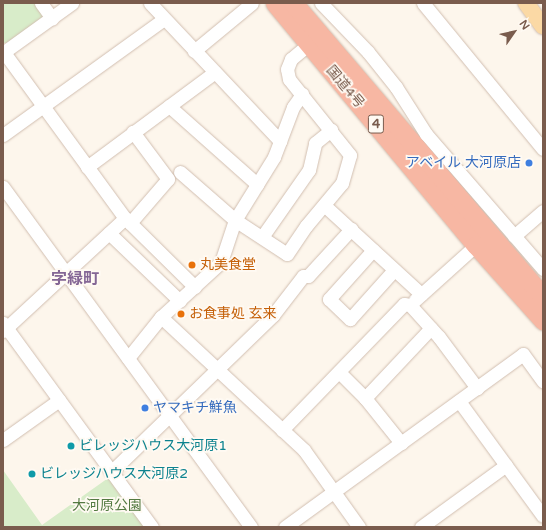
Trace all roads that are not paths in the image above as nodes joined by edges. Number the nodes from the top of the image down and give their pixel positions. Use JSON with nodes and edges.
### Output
{"nodes":[{"id":1,"x":41,"y":3,"type":"edge"},
{"id":2,"x":72,"y":3,"type":"edge"},
{"id":3,"x":150,"y":3,"type":"edge"},
{"id":4,"x":252,"y":3,"type":"edge"},
{"id":5,"x":275,"y":3,"type":"edge"},
{"id":6,"x":293,"y":3,"type":"edge"},
{"id":7,"x":423,"y":3,"type":"edge"},
{"id":8,"x":526,"y":3,"type":"edge"},
{"id":9,"x":323,"y":4,"type":"edge"},
{"id":10,"x":52,"y":18,"type":"junction"},
{"id":11,"x":164,"y":19,"type":"junction"},
{"id":12,"x":543,"y":26,"type":"edge"},
{"id":13,"x":309,"y":44,"type":"junction"},
{"id":14,"x":194,"y":51,"type":"junction"},
{"id":15,"x":4,"y":52,"type":"edge"},
{"id":16,"x":214,"y":72,"type":"junction"},
{"id":17,"x":302,"y":94,"type":"junction"},
{"id":18,"x":43,"y":106,"type":"junction"},
{"id":19,"x":169,"y":106,"type":"junction"},
{"id":20,"x":331,"y":130,"type":"junction"},
{"id":21,"x":133,"y":132,"type":"junction"},
{"id":22,"x":3,"y":135,"type":"edge"},
{"id":23,"x":280,"y":141,"type":"junction"},
{"id":24,"x":543,"y":149,"type":"edge"},
{"id":25,"x":87,"y":167,"type":"junction"},
{"id":26,"x":180,"y":172,"type":"dead end"},
{"id":27,"x":257,"y":184,"type":"junction"},
{"id":28,"x":3,"y":187,"type":"edge"},
{"id":29,"x":324,"y":204,"type":"junction"},
{"id":30,"x":543,"y":211,"type":"edge"},
{"id":31,"x":235,"y":220,"type":"junction"},
{"id":32,"x":127,"y":221,"type":"junction"},
{"id":33,"x":351,"y":229,"type":"junction"},
{"id":34,"x":109,"y":233,"type":"junction"},
{"id":35,"x":514,"y":236,"type":"junction"},
{"id":36,"x":262,"y":237,"type":"junction"},
{"id":37,"x":483,"y":240,"type":"junction"},
{"id":38,"x":373,"y":250,"type":"junction"},
{"id":39,"x":394,"y":270,"type":"junction"},
{"id":40,"x":543,"y":270,"type":"edge"},
{"id":41,"x":66,"y":274,"type":"junction"},
{"id":42,"x":195,"y":287,"type":"junction"},
{"id":43,"x":421,"y":294,"type":"junction"},
{"id":44,"x":543,"y":297,"type":"edge"},
{"id":45,"x":180,"y":301,"type":"junction"},
{"id":46,"x":410,"y":305,"type":"junction"},
{"id":47,"x":161,"y":317,"type":"junction"},
{"id":48,"x":543,"y":320,"type":"edge"},
{"id":49,"x":4,"y":328,"type":"edge"},
{"id":50,"x":431,"y":328,"type":"junction"},
{"id":51,"x":128,"y":358,"type":"junction"},
{"id":52,"x":216,"y":369,"type":"junction"},
{"id":53,"x":339,"y":372,"type":"junction"},
{"id":54,"x":543,"y":382,"type":"edge"},
{"id":55,"x":477,"y":388,"type":"junction"},
{"id":56,"x":365,"y":398,"type":"junction"},
{"id":57,"x":59,"y":400,"type":"junction"},
{"id":58,"x":459,"y":401,"type":"junction"},
{"id":59,"x":170,"y":415,"type":"junction"},
{"id":60,"x":282,"y":430,"type":"junction"},
{"id":61,"x":3,"y":440,"type":"edge"},
{"id":62,"x":401,"y":443,"type":"junction"},
{"id":63,"x":506,"y":466,"type":"junction"},
{"id":64,"x":111,"y":472,"type":"junction"},
{"id":65,"x":334,"y":492,"type":"junction"},
{"id":66,"x":543,"y":516,"type":"edge"},
{"id":67,"x":152,"y":527,"type":"edge"},
{"id":68,"x":252,"y":527,"type":"edge"},
{"id":69,"x":286,"y":527,"type":"edge"},
{"id":70,"x":359,"y":527,"type":"edge"},
{"id":71,"x":421,"y":527,"type":"edge"}],
"edges":[{"from":1,"to":10,"type":"street"},
{"from":2,"to":10,"type":"street"},
{"from":3,"to":11,"type":"street"},
{"from":4,"to":14,"type":"street"},
{"from":5,"to":13,"type":"highway","name":"国道4号","number":"4"},
{"from":6,"to":37,"type":"highway","name":"国道4号","number":"4"},
{"from":7,"to":24,"type":"street"},
{"from":8,"to":12,"type":"main road"},
{"from":9,"to":35,"type":"street"},
{"from":10,"to":15,"type":"street"},
{"from":11,"to":14,"type":"street"},
{"from":11,"to":18,"type":"street"},
{"from":13,"to":17,"type":"street"},
{"from":13,"to":37,"type":"highway","name":"国道4号","number":"4"},
{"from":14,"to":16,"type":"street"},
{"from":15,"to":18,"type":"street"},
{"from":16,"to":19,"type":"street"},
{"from":16,"to":23,"type":"street"},
{"from":17,"to":20,"type":"street"},
{"from":17,"to":23,"type":"street"},
{"from":18,"to":22,"type":"street"},
{"from":18,"to":25,"type":"street"},
{"from":19,"to":21,"type":"street"},
{"from":19,"to":27,"type":"street"},
{"from":20,"to":29,"type":"street"},
{"from":20,"to":36,"type":"street"},
{"from":21,"to":25,"type":"street"},
{"from":21,"to":32,"type":"street"},
{"from":23,"to":27,"type":"street"},
{"from":25,"to":32,"type":"street"},
{"from":26,"to":31,"type":"street"},
{"from":27,"to":31,"type":"street"},
{"from":28,"to":41,"type":"street"},
{"from":29,"to":33,"type":"street"},
{"from":29,"to":36,"type":"street"},
{"from":30,"to":35,"type":"street"},
{"from":31,"to":36,"type":"street"},
{"from":31,"to":42,"type":"street"},
{"from":32,"to":34,"type":"street"},
{"from":32,"to":42,"type":"street"},
{"from":33,"to":38,"type":"street"},
{"from":33,"to":52,"type":"street"},
{"from":34,"to":41,"type":"street"},
{"from":34,"to":45,"type":"street"},
{"from":35,"to":40,"type":"street"},
{"from":37,"to":43,"type":"street"},
{"from":37,"to":44,"type":"highway","number":"4"},
{"from":37,"to":48,"type":"highway","number":"4"},
{"from":38,"to":39,"type":"street"},
{"from":38,"to":39,"type":"street"},
{"from":39,"to":43,"type":"street"},
{"from":41,"to":49,"type":"street"},
{"from":41,"to":51,"type":"street"},
{"from":42,"to":45,"type":"street"},
{"from":43,"to":46,"type":"street"},
{"from":45,"to":47,"type":"street"},
{"from":46,"to":50,"type":"street"},
{"from":46,"to":53,"type":"street"},
{"from":47,"to":51,"type":"street"},
{"from":47,"to":52,"type":"street"},
{"from":49,"to":57,"type":"street"},
{"from":50,"to":55,"type":"street"},
{"from":50,"to":56,"type":"street"},
{"from":51,"to":59,"type":"street"},
{"from":52,"to":59,"type":"street"},
{"from":52,"to":60,"type":"street"},
{"from":53,"to":56,"type":"street"},
{"from":53,"to":60,"type":"street"},
{"from":54,"to":55,"type":"street"},
{"from":55,"to":58,"type":"street"},
{"from":56,"to":62,"type":"street"},
{"from":57,"to":61,"type":"street"},
{"from":57,"to":64,"type":"street"},
{"from":58,"to":62,"type":"street"},
{"from":58,"to":63,"type":"street"},
{"from":59,"to":64,"type":"street"},
{"from":59,"to":68,"type":"street"},
{"from":60,"to":65,"type":"street"},
{"from":62,"to":65,"type":"street"},
{"from":63,"to":66,"type":"street"},
{"from":63,"to":71,"type":"street"},
{"from":64,"to":67,"type":"street"},
{"from":65,"to":69,"type":"street"},
{"from":65,"to":70,"type":"street"}]}
